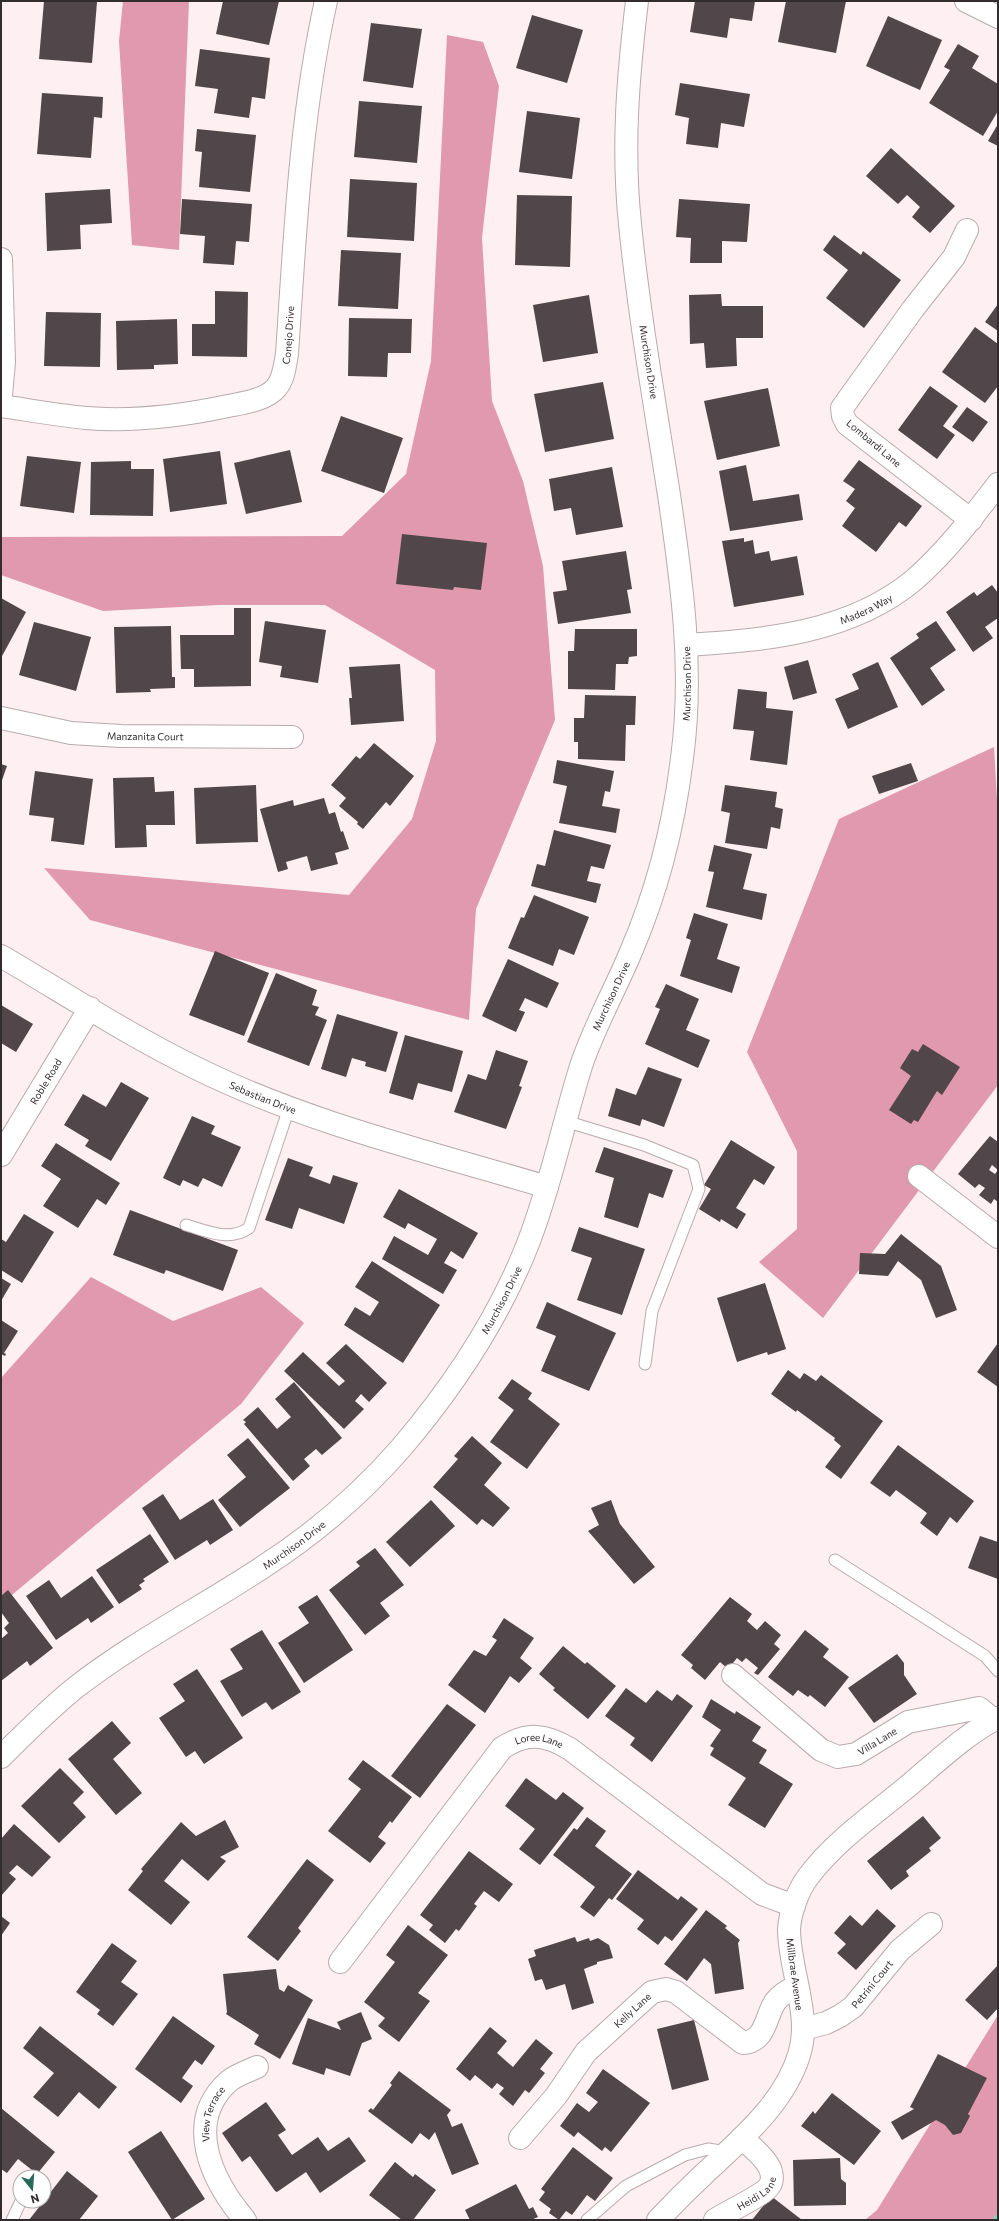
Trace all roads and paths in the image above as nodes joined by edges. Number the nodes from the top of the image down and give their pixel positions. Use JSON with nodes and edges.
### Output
{"nodes":[{"id":1,"x":326,"y":1,"type":"edge"},
{"id":2,"x":637,"y":1,"type":"edge"},
{"id":3,"x":966,"y":1,"type":"edge"},
{"id":4,"x":998,"y":17,"type":"edge"},
{"id":5,"x":967,"y":230,"type":"dead end"},
{"id":6,"x":1,"y":259,"type":"edge"},
{"id":7,"x":1,"y":395,"type":"edge"},
{"id":8,"x":1,"y":406,"type":"edge"},
{"id":9,"x":998,"y":484,"type":"edge"},
{"id":10,"x":971,"y":520,"type":"junction"},
{"id":11,"x":687,"y":644,"type":"junction"},
{"id":12,"x":1,"y":718,"type":"edge"},
{"id":13,"x":292,"y":737,"type":"dead end"},
{"id":14,"x":1,"y":956,"type":"edge"},
{"id":15,"x":90,"y":1008,"type":"junction"},
{"id":16,"x":289,"y":1108,"type":"junction"},
{"id":17,"x":565,"y":1121,"type":"junction"},
{"id":18,"x":1,"y":1155,"type":"edge"},
{"id":19,"x":918,"y":1176,"type":"dead end"},
{"id":20,"x":547,"y":1187,"type":"junction"},
{"id":21,"x":186,"y":1225,"type":"dead end"},
{"id":22,"x":998,"y":1237,"type":"edge"},
{"id":23,"x":645,"y":1364,"type":"dead end"},
{"id":24,"x":835,"y":1560,"type":"dead end"},
{"id":25,"x":998,"y":1671,"type":"edge"},
{"id":26,"x":733,"y":1675,"type":"dead end"},
{"id":27,"x":996,"y":1719,"type":"edge"},
{"id":28,"x":1,"y":1757,"type":"edge"},
{"id":29,"x":794,"y":1906,"type":"junction"},
{"id":30,"x":931,"y":1924,"type":"dead end"},
{"id":31,"x":340,"y":1962,"type":"dead end"},
{"id":32,"x":797,"y":1986,"type":"junction"},
{"id":33,"x":803,"y":2029,"type":"junction"},
{"id":34,"x":257,"y":2067,"type":"dead end"},
{"id":35,"x":520,"y":2138,"type":"dead end"},
{"id":36,"x":735,"y":2145,"type":"junction"},
{"id":37,"x":17,"y":2209,"type":"edge"},
{"id":38,"x":12,"y":2220,"type":"edge"},
{"id":39,"x":245,"y":2220,"type":"edge"},
{"id":40,"x":587,"y":2220,"type":"edge"},
{"id":41,"x":658,"y":2220,"type":"edge"},
{"id":42,"x":715,"y":2220,"type":"edge"}],
"edges":[{"from":1,"to":8,"type":"street","name":"Conejo Drive"},
{"from":2,"to":11,"type":"street","name":"Murchison Drive"},
{"from":3,"to":4,"type":"street"},
{"from":5,"to":10,"type":"street","name":"Lombardi Lane"},
{"from":6,"to":7,"type":"street"},
{"from":9,"to":10,"type":"street","name":"Madera Way"},
{"from":10,"to":11,"type":"street","name":"Madera Way"},
{"from":11,"to":17,"type":"street","name":"Murchison Drive"},
{"from":12,"to":13,"type":"street","name":"Manzanita Court"},
{"from":14,"to":15,"type":"street","name":"Sebastian Drive"},
{"from":15,"to":16,"type":"street","name":"Sebastian Drive"},
{"from":15,"to":18,"type":"street","name":"Roble Road"},
{"from":16,"to":20,"type":"street","name":"Sebastian Drive"},
{"from":16,"to":21,"type":"lane"},
{"from":17,"to":20,"type":"street","name":"Murchison Drive"},
{"from":17,"to":23,"type":"lane"},
{"from":19,"to":22,"type":"street"},
{"from":20,"to":28,"type":"street","name":"Murchison Drive"},
{"from":24,"to":25,"type":"lane"},
{"from":26,"to":27,"type":"street","name":"Villa Lane"},
{"from":27,"to":29,"type":"street","name":"Millbrae Avenue"},
{"from":29,"to":31,"type":"street","name":"Loree Lane"},
{"from":29,"to":32,"type":"street","name":"Millbrae Avenue"},
{"from":30,"to":33,"type":"street","name":"Petrini Court"},
{"from":32,"to":33,"type":"street","name":"Millbrae Avenue"},
{"from":32,"to":35,"type":"street","name":"Kelly Lane"},
{"from":33,"to":36,"type":"street","name":"Millbrae Avenue"},
{"from":34,"to":39,"type":"street","name":"View Terrace"},
{"from":36,"to":40,"type":"lane"},
{"from":36,"to":41,"type":"street","name":"Millbrae Avenue"},
{"from":36,"to":42,"type":"street","name":"Heidi Lane"},
{"from":37,"to":38,"type":"lane"}]}
